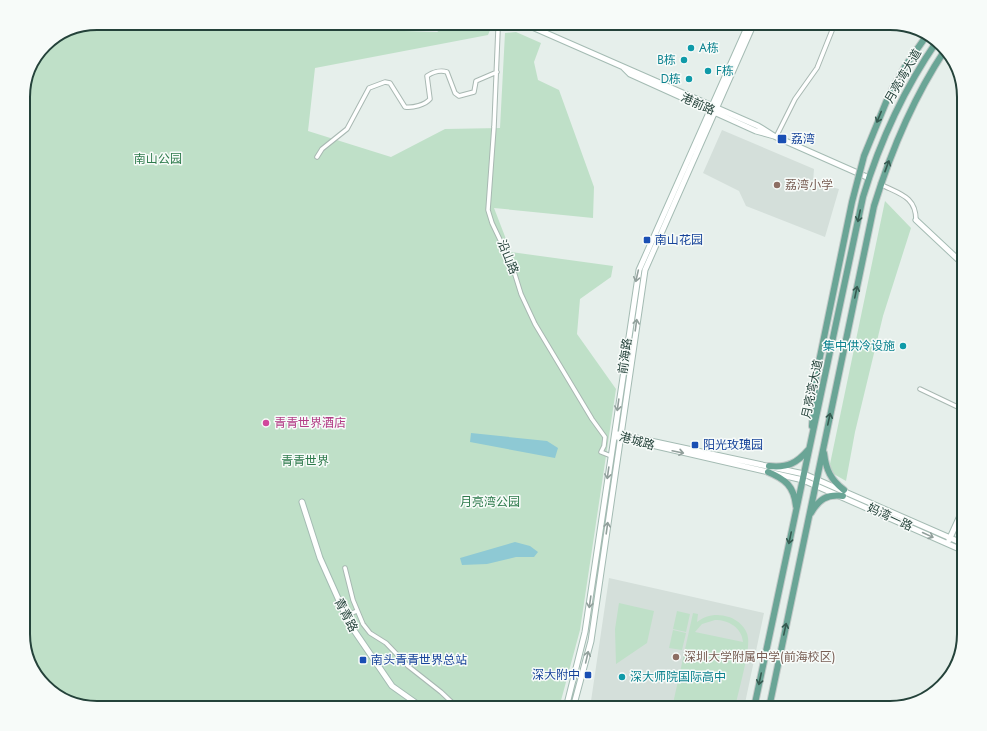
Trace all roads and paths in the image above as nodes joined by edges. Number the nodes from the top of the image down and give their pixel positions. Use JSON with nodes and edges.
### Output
{"nodes":[{"id":1,"x":498,"y":30,"type":"dead end"},
{"id":2,"x":539,"y":30,"type":"edge"},
{"id":3,"x":746,"y":30,"type":"edge"},
{"id":4,"x":751,"y":30,"type":"edge"},
{"id":5,"x":832,"y":30,"type":"edge"},
{"id":6,"x":924,"y":39,"type":"edge"},
{"id":7,"x":933,"y":46,"type":"edge"},
{"id":8,"x":942,"y":55,"type":"edge"},
{"id":9,"x":497,"y":72,"type":"junction"},
{"id":10,"x":713,"y":109,"type":"junction"},
{"id":11,"x":775,"y":136,"type":"junction"},
{"id":12,"x":316,"y":157,"type":"dead end"},
{"id":13,"x":869,"y":178,"type":"junction"},
{"id":14,"x":880,"y":184,"type":"junction"},
{"id":15,"x":916,"y":220,"type":"joint"},
{"id":16,"x":957,"y":258,"type":"edge"},
{"id":17,"x":920,"y":389,"type":"dead end"},
{"id":18,"x":957,"y":407,"type":"edge"},
{"id":19,"x":620,"y":433,"type":"junction"},
{"id":20,"x":614,"y":435,"type":"junction"},
{"id":21,"x":620,"y":439,"type":"junction"},
{"id":22,"x":812,"y":442,"type":"junction"},
{"id":23,"x":824,"y":443,"type":"junction"},
{"id":24,"x":611,"y":456,"type":"junction"},
{"id":25,"x":768,"y":469,"type":"junction"},
{"id":26,"x":803,"y":477,"type":"junction"},
{"id":27,"x":816,"y":481,"type":"junction"},
{"id":28,"x":843,"y":493,"type":"junction"},
{"id":29,"x":302,"y":502,"type":"dead end"},
{"id":30,"x":795,"y":515,"type":"junction"},
{"id":31,"x":808,"y":520,"type":"junction"},
{"id":32,"x":957,"y":522,"type":"edge"},
{"id":33,"x":950,"y":538,"type":"junction"},
{"id":34,"x":957,"y":541,"type":"edge"},
{"id":35,"x":947,"y":544,"type":"junction"},
{"id":36,"x":957,"y":548,"type":"edge"},
{"id":37,"x":344,"y":568,"type":"dead end"},
{"id":38,"x":357,"y":611,"type":"junction"},
{"id":39,"x":344,"y":616,"type":"junction"},
{"id":40,"x":413,"y":701,"type":"edge"},
{"id":41,"x":451,"y":701,"type":"edge"},
{"id":42,"x":568,"y":701,"type":"edge"},
{"id":43,"x":575,"y":701,"type":"edge"},
{"id":44,"x":755,"y":701,"type":"edge"},
{"id":45,"x":770,"y":701,"type":"edge"}],
"edges":[{"from":1,"to":9,"type":"street","name":"沿山路"},
{"from":2,"to":10,"type":"street","name":"港前路"},
{"from":3,"to":10,"type":"street","name":"前海路"},
{"from":4,"to":10,"type":"street","name":"前海路"},
{"from":5,"to":11,"type":"street"},
{"from":6,"to":22,"type":"main road","one_way":true,"bridge":true},
{"from":7,"to":13,"type":"main road","name":"月亮湾大道"},
{"from":14,"to":8,"type":"main road","name":"月亮湾大道","one_way":true},
{"from":9,"to":12,"type":"street"},
{"from":9,"to":24,"type":"street","name":"沿山路"},
{"from":10,"to":11,"type":"street","name":"港前路"},
{"from":19,"to":10,"type":"street","name":"前海路","one_way":true},
{"from":10,"to":20,"type":"street","name":"前海路","one_way":true},
{"from":11,"to":13,"type":"street","name":"港前路"},
{"from":13,"to":22,"type":"main road","name":"月亮湾大道","one_way":true},
{"from":14,"to":15,"type":"street"},
{"from":23,"to":14,"type":"main road","name":"月亮湾大道","one_way":true},
{"from":15,"to":16,"type":"street"},
{"from":17,"to":18,"type":"street"},
{"from":19,"to":20,"type":"street","name":"港城路"},
{"from":19,"to":21,"type":"street","name":"前海路"},
{"from":19,"to":25,"type":"street","name":"港城路"},
{"from":20,"to":21,"type":"street","name":"港城路"},
{"from":20,"to":24,"type":"street","name":"前海路"},
{"from":21,"to":25,"type":"street","name":"港城路","one_way":true},
{"from":43,"to":21,"type":"street","name":"前海路","one_way":true},
{"from":22,"to":25,"type":"main road"},
{"from":22,"to":26,"type":"main road","name":"月亮湾大道"},
{"from":23,"to":27,"type":"main road","name":"月亮湾大道"},
{"from":23,"to":28,"type":"main road"},
{"from":24,"to":42,"type":"street","name":"前海路","one_way":true},
{"from":25,"to":26,"type":"street","name":"港城路"},
{"from":25,"to":30,"type":"main road"},
{"from":26,"to":27,"type":"street","name":"港城路"},
{"from":26,"to":30,"type":"main road","name":"月亮湾大道"},
{"from":27,"to":28,"type":"street","name":"妈湾一路"},
{"from":27,"to":31,"type":"main road","name":"月亮湾大道"},
{"from":28,"to":31,"type":"main road"},
{"from":28,"to":33,"type":"street","name":"妈湾一路"},
{"from":28,"to":35,"type":"street","name":"妈湾一路","one_way":true},
{"from":29,"to":39,"type":"street","name":"青青路"},
{"from":30,"to":44,"type":"main road","name":"月亮湾大道","one_way":true},
{"from":45,"to":31,"type":"main road","name":"月亮湾大道","one_way":true},
{"from":32,"to":33,"type":"street"},
{"from":33,"to":34,"type":"street","name":"妈湾一路"},
{"from":33,"to":35,"type":"street"},
{"from":35,"to":36,"type":"street","name":"妈湾一路"},
{"from":37,"to":38,"type":"street"},
{"from":38,"to":39,"type":"street"},
{"from":38,"to":41,"type":"street"},
{"from":39,"to":40,"type":"street","name":"青青路"}]}
